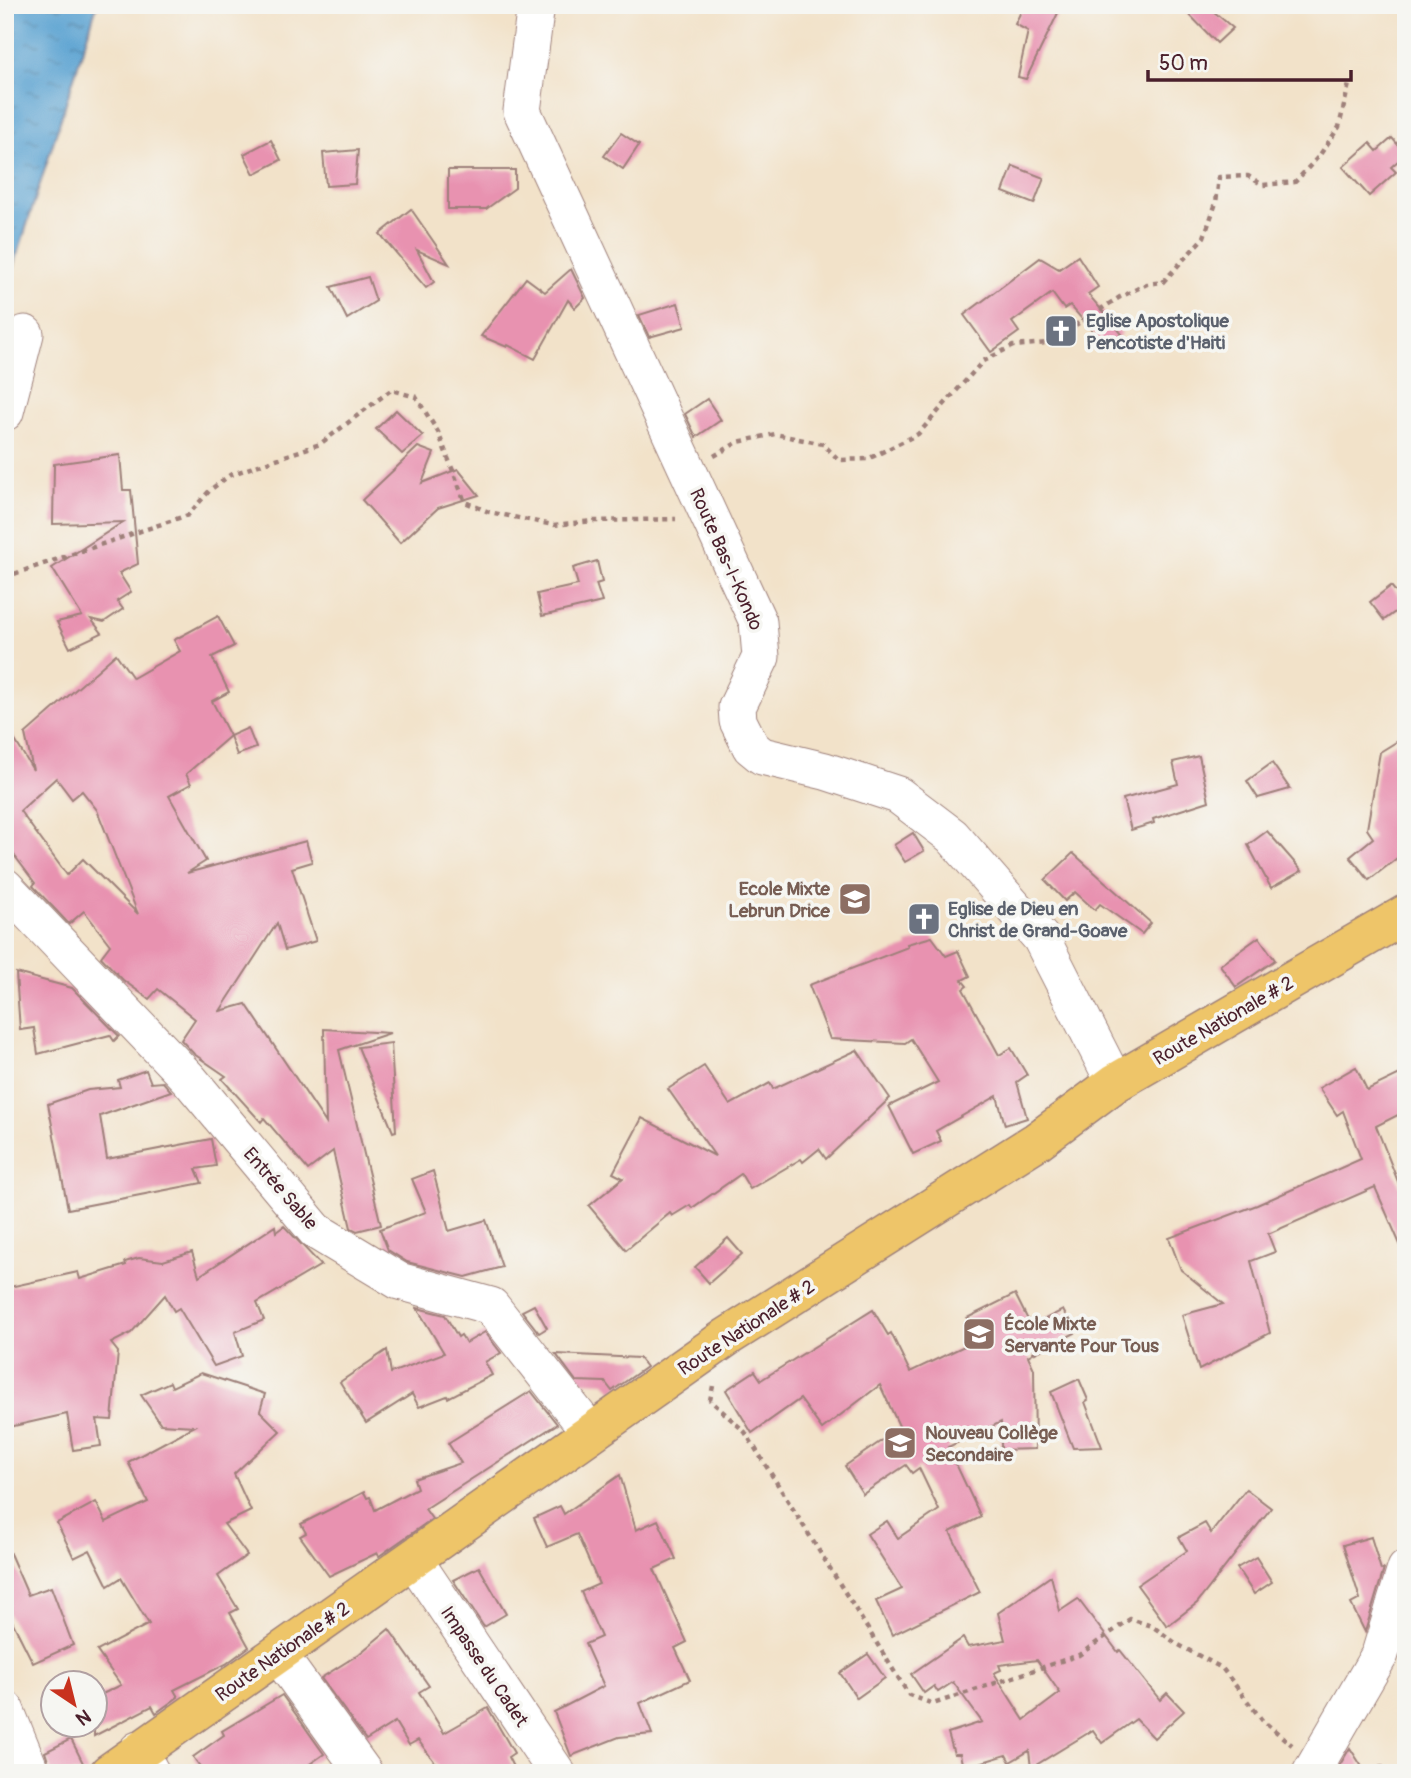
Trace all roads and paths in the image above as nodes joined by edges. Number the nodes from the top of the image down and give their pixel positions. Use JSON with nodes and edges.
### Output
{"nodes":[{"id":1,"x":536,"y":5,"type":"edge"},
{"id":2,"x":1349,"y":84,"type":"dead end"},
{"id":3,"x":25,"y":334,"type":"dead end"},
{"id":4,"x":5,"y":412,"type":"edge"},
{"id":5,"x":687,"y":468,"type":"junction"},
{"id":6,"x":708,"y":519,"type":"junction"},
{"id":7,"x":5,"y":577,"type":"edge"},
{"id":8,"x":5,"y":887,"type":"edge"},
{"id":9,"x":1406,"y":914,"type":"edge"},
{"id":10,"x":1115,"y":1083,"type":"junction"},
{"id":11,"x":727,"y":1337,"type":"junction"},
{"id":12,"x":591,"y":1433,"type":"junction"},
{"id":13,"x":414,"y":1560,"type":"junction"},
{"id":14,"x":1406,"y":1569,"type":"edge"},
{"id":15,"x":278,"y":1654,"type":"junction"},
{"id":16,"x":5,"y":1709,"type":"edge"},
{"id":17,"x":133,"y":1765,"type":"edge"},
{"id":18,"x":1313,"y":1769,"type":"edge"},
{"id":19,"x":31,"y":1773,"type":"edge"},
{"id":20,"x":364,"y":1773,"type":"edge"},
{"id":21,"x":557,"y":1773,"type":"edge"},
{"id":22,"x":1372,"y":1773,"type":"edge"},
{"id":23,"x":1399,"y":1773,"type":"edge"}],
"edges":[{"from":1,"to":5,"type":"street","name":"Route Bas-I-Kondo"},
{"from":2,"to":5,"type":"path"},
{"from":3,"to":4,"type":"street"},
{"from":5,"to":6,"type":"street","name":"Route Bas-I-Kondo"},
{"from":6,"to":7,"type":"path"},
{"from":6,"to":10,"type":"street","name":"Route Bas-I-Kondo"},
{"from":8,"to":12,"type":"street","name":"Entrée Sable"},
{"from":9,"to":10,"type":"main road","name":"Route Nationale # 2"},
{"from":10,"to":11,"type":"main road","name":"Route Nationale # 2"},
{"from":11,"to":12,"type":"main road","name":"Route Nationale # 2"},
{"from":11,"to":18,"type":"path"},
{"from":12,"to":13,"type":"main road","name":"Route Nationale # 2"},
{"from":13,"to":15,"type":"main road","name":"Route Nationale # 2"},
{"from":13,"to":21,"type":"street","name":"Impasse du Cadet"},
{"from":14,"to":18,"type":"street"},
{"from":15,"to":17,"type":"main road","name":"Route Nationale # 2"},
{"from":15,"to":20,"type":"street"},
{"from":16,"to":19,"type":"street"},
{"from":22,"to":23,"type":"path"}]}
